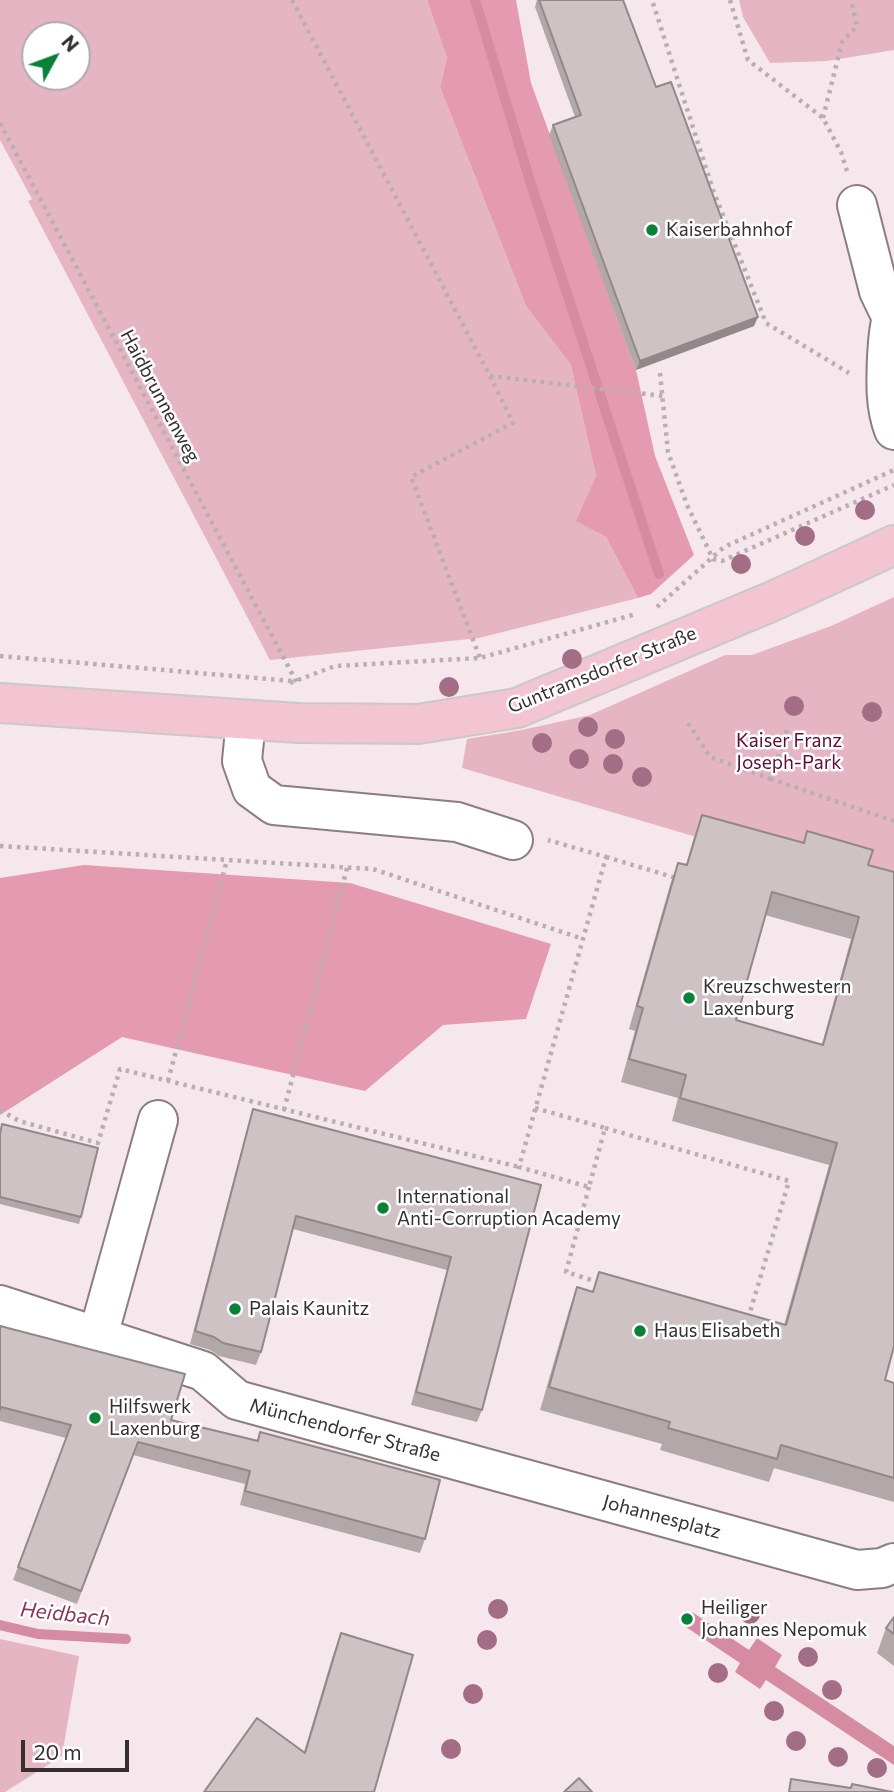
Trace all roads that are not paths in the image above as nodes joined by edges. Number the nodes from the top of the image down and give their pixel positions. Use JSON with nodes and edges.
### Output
{"nodes":[{"id":1,"x":858,"y":205,"type":"road end"},
{"id":2,"x":893,"y":317,"type":"edge"},
{"id":3,"x":890,"y":413,"type":"edge"},
{"id":4,"x":894,"y":545,"type":"edge"},
{"id":5,"x":0,"y":703,"type":"edge"},
{"id":6,"x":246,"y":720,"type":"junction"},
{"id":7,"x":513,"y":840,"type":"road end"},
{"id":8,"x":158,"y":1120,"type":"dead end"},
{"id":9,"x":0,"y":1305,"type":"edge"},
{"id":10,"x":98,"y":1336,"type":"junction"},
{"id":11,"x":500,"y":1472,"type":"joint"},
{"id":12,"x":894,"y":1563,"type":"edge"}],
"edges":[{"from":1,"to":2,"type":"street"},
{"from":2,"to":3,"type":"street"},
{"from":4,"to":6,"type":"main road","name":"Guntramsdorfer Straße"},
{"from":5,"to":6,"type":"main road","name":"Guntramsdorfer Straße"},
{"from":6,"to":7,"type":"street"},
{"from":8,"to":10,"type":"street"},
{"from":9,"to":10,"type":"street","name":"Münchendorfer Straße"},
{"from":10,"to":11,"type":"street","name":"Münchendorfer Straße"},
{"from":11,"to":12,"type":"street","name":"Johannesplatz"}]}
